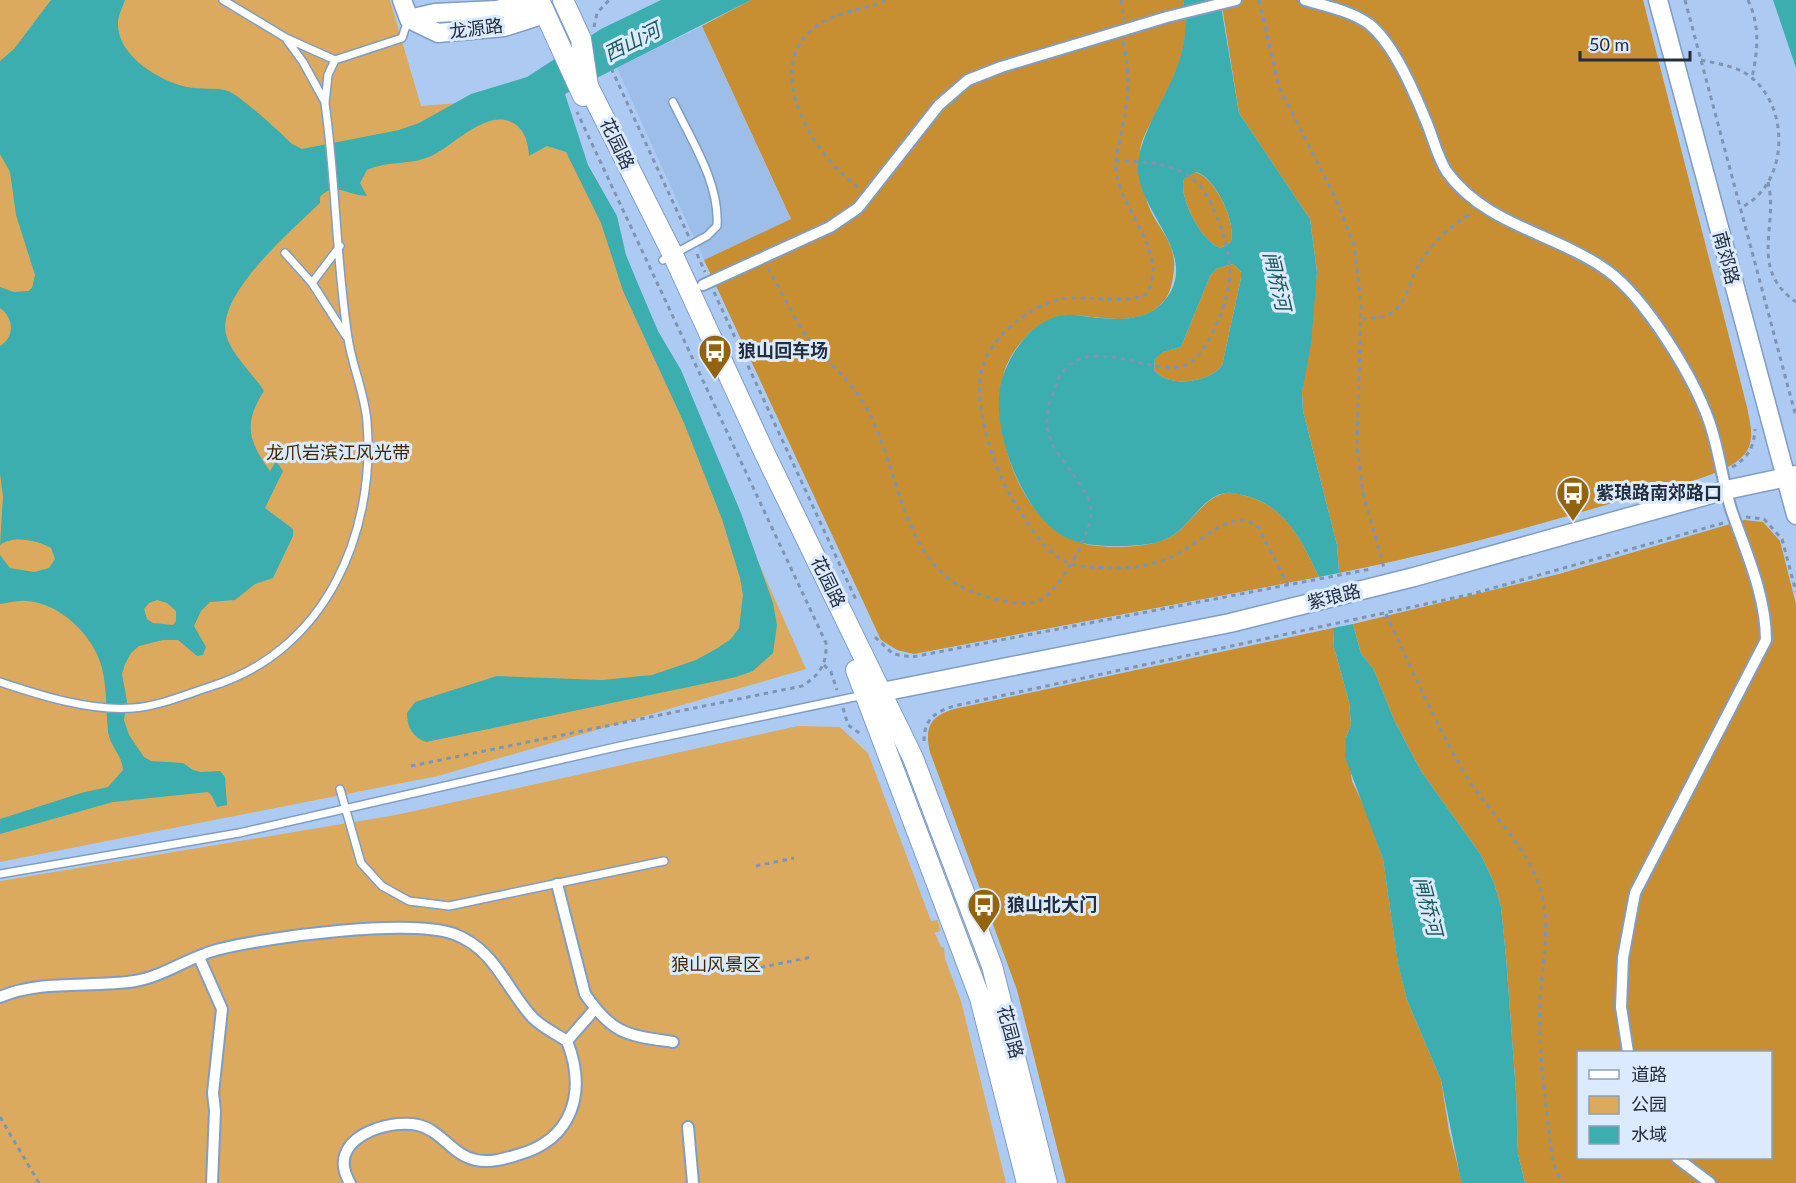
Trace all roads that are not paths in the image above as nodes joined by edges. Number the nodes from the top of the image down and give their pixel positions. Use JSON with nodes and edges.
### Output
{"nodes":[{"id":1,"x":223,"y":0,"type":"edge"},
{"id":2,"x":402,"y":0,"type":"edge"},
{"id":3,"x":1236,"y":0,"type":"edge"},
{"id":4,"x":1305,"y":0,"type":"edge"},
{"id":5,"x":1658,"y":0,"type":"edge"},
{"id":6,"x":569,"y":2,"type":"edge"},
{"id":7,"x":540,"y":5,"type":"edge"},
{"id":8,"x":408,"y":20,"type":"junction"},
{"id":9,"x":286,"y":38,"type":"junction"},
{"id":10,"x":334,"y":60,"type":"junction"},
{"id":11,"x":581,"y":94,"type":"junction"},
{"id":12,"x":673,"y":102,"type":"dead end"},
{"id":13,"x":325,"y":103,"type":"junction"},
{"id":14,"x":340,"y":246,"type":"junction"},
{"id":15,"x":285,"y":253,"type":"dead end"},
{"id":16,"x":668,"y":257,"type":"junction"},
{"id":17,"x":706,"y":282,"type":"road end"},
{"id":18,"x":312,"y":283,"type":"junction"},
{"id":19,"x":348,"y":339,"type":"junction"},
{"id":20,"x":1791,"y":477,"type":"edge"},
{"id":21,"x":1726,"y":490,"type":"junction"},
{"id":22,"x":1796,"y":516,"type":"edge"},
{"id":23,"x":0,"y":682,"type":"edge"},
{"id":24,"x":873,"y":693,"type":"junction"},
{"id":25,"x":340,"y":789,"type":"dead end"},
{"id":26,"x":345,"y":809,"type":"junction"},
{"id":27,"x":664,"y":861,"type":"dead end"},
{"id":28,"x":0,"y":874,"type":"edge"},
{"id":29,"x":557,"y":884,"type":"junction"},
{"id":30,"x":199,"y":957,"type":"junction"},
{"id":31,"x":0,"y":997,"type":"edge"},
{"id":32,"x":595,"y":1009,"type":"junction"},
{"id":33,"x":567,"y":1041,"type":"junction"},
{"id":34,"x":673,"y":1042,"type":"dead end"},
{"id":35,"x":1628,"y":1051,"type":"edge"},
{"id":36,"x":688,"y":1127,"type":"dead end"},
{"id":37,"x":1678,"y":1159,"type":"edge"},
{"id":38,"x":212,"y":1183,"type":"edge"},
{"id":39,"x":350,"y":1183,"type":"edge"},
{"id":40,"x":693,"y":1183,"type":"edge"},
{"id":41,"x":1027,"y":1183,"type":"edge"},
{"id":42,"x":1047,"y":1183,"type":"edge"},
{"id":43,"x":1710,"y":1183,"type":"edge"}],
"edges":[{"from":1,"to":9,"type":"lane"},
{"from":2,"to":8,"type":"street"},
{"from":3,"to":17,"type":"street"},
{"from":4,"to":21,"type":"street"},
{"from":5,"to":20,"type":"street","name":"南郊路"},
{"from":6,"to":7,"type":"main road"},
{"from":6,"to":11,"type":"main road","name":"花园路"},
{"from":7,"to":8,"type":"street","name":"龙源路"},
{"from":7,"to":11,"type":"main road","name":"花园路"},
{"from":8,"to":10,"type":"lane"},
{"from":9,"to":10,"type":"lane"},
{"from":9,"to":13,"type":"lane"},
{"from":10,"to":13,"type":"lane"},
{"from":11,"to":16,"type":"main road","name":"花园路"},
{"from":12,"to":16,"type":"lane"},
{"from":13,"to":14,"type":"lane"},
{"from":14,"to":18,"type":"lane"},
{"from":14,"to":19,"type":"lane"},
{"from":15,"to":18,"type":"lane"},
{"from":16,"to":24,"type":"main road","name":"花园路"},
{"from":18,"to":19,"type":"lane"},
{"from":19,"to":23,"type":"lane"},
{"from":20,"to":21,"type":"street","name":"紫琅路"},
{"from":20,"to":22,"type":"street","name":"南郊路"},
{"from":21,"to":24,"type":"street","name":"紫琅路"},
{"from":21,"to":35,"type":"street"},
{"from":24,"to":26,"type":"lane"},
{"from":24,"to":41,"type":"main road","name":"花园路"},
{"from":24,"to":42,"type":"main road","name":"花园路"},
{"from":25,"to":26,"type":"lane"},
{"from":26,"to":28,"type":"lane"},
{"from":26,"to":29,"type":"lane"},
{"from":27,"to":29,"type":"lane"},
{"from":29,"to":32,"type":"street"},
{"from":30,"to":31,"type":"street"},
{"from":30,"to":33,"type":"street"},
{"from":30,"to":38,"type":"street"},
{"from":32,"to":33,"type":"street"},
{"from":32,"to":34,"type":"street"},
{"from":33,"to":39,"type":"street"},
{"from":36,"to":40,"type":"street"},
{"from":37,"to":43,"type":"street"}]}
